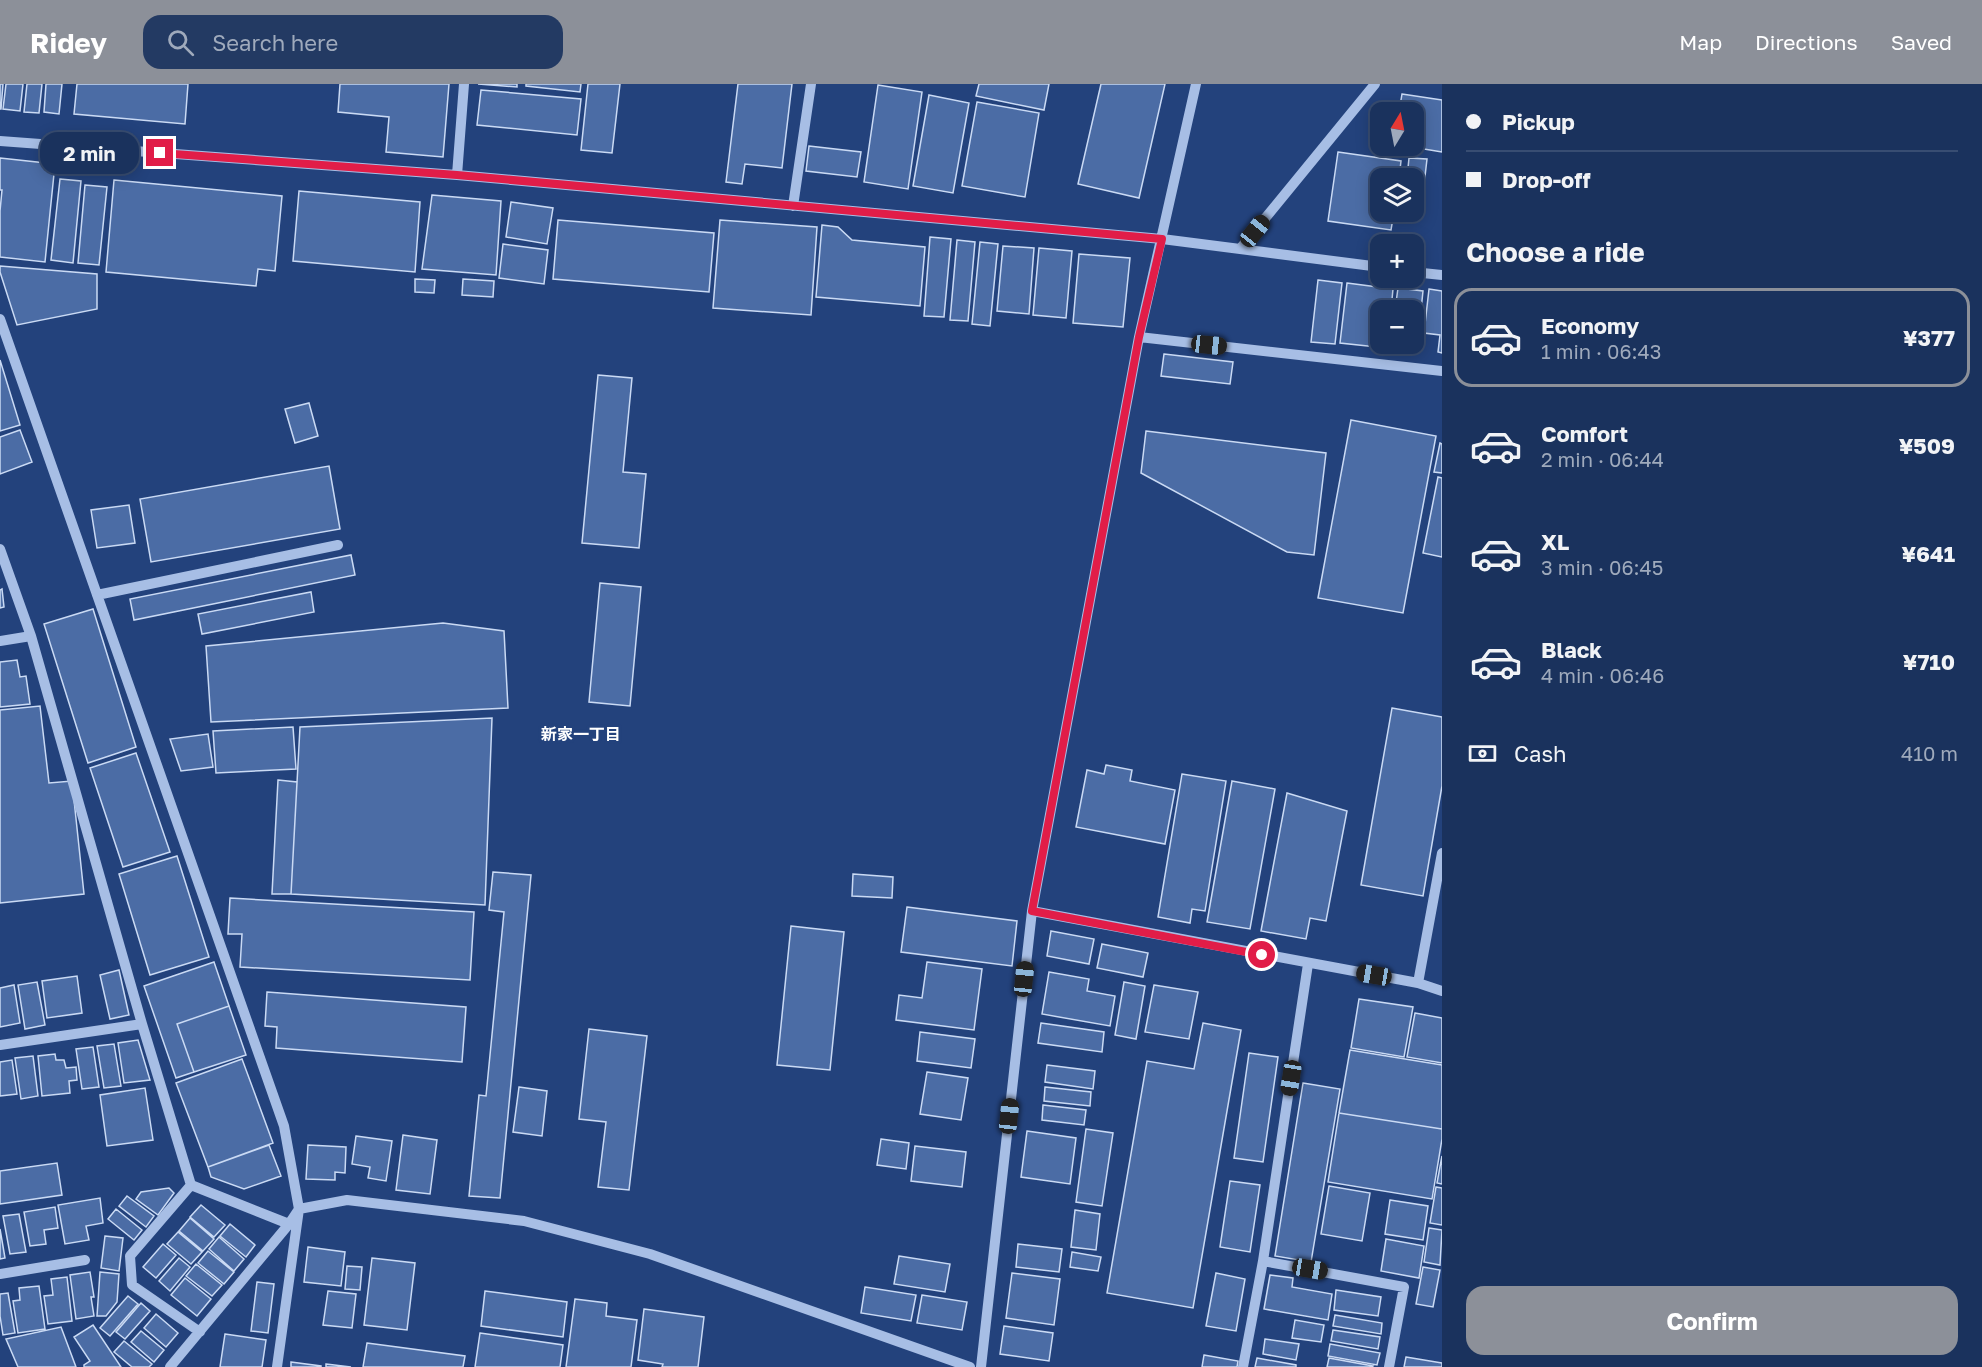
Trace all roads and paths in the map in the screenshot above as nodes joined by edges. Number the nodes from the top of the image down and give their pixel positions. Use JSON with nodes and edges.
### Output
{"nodes":[{"id":1,"x":464,"y":84,"type":"edge"},
{"id":2,"x":811,"y":84,"type":"edge"},
{"id":3,"x":1196,"y":84,"type":"edge"},
{"id":4,"x":1376,"y":84,"type":"edge"},
{"id":5,"x":0,"y":141,"type":"edge"},
{"id":6,"x":457,"y":175,"type":"junction"},
{"id":7,"x":793,"y":206,"type":"junction"},
{"id":8,"x":1162,"y":239,"type":"junction"},
{"id":9,"x":1240,"y":249,"type":"junction"},
{"id":10,"x":1370,"y":266,"type":"edge"},
{"id":11,"x":1424,"y":273,"type":"edge"},
{"id":12,"x":1442,"y":275,"type":"edge"},
{"id":13,"x":0,"y":319,"type":"edge"},
{"id":14,"x":1139,"y":337,"type":"junction"},
{"id":15,"x":1442,"y":371,"type":"edge"},
{"id":16,"x":338,"y":545,"type":"dead end"},
{"id":17,"x":0,"y":549,"type":"edge"},
{"id":18,"x":98,"y":595,"type":"junction"},
{"id":19,"x":31,"y":636,"type":"junction"},
{"id":20,"x":0,"y":641,"type":"edge"},
{"id":21,"x":1442,"y":853,"type":"edge"},
{"id":22,"x":1032,"y":911,"type":"junction"},
{"id":23,"x":1308,"y":964,"type":"junction"},
{"id":24,"x":1418,"y":983,"type":"junction"},
{"id":25,"x":1442,"y":992,"type":"edge"},
{"id":26,"x":142,"y":1024,"type":"junction"},
{"id":27,"x":0,"y":1045,"type":"edge"},
{"id":28,"x":191,"y":1185,"type":"junction"},
{"id":29,"x":299,"y":1209,"type":"junction"},
{"id":30,"x":289,"y":1224,"type":"junction"},
{"id":31,"x":85,"y":1260,"type":"dead end"},
{"id":32,"x":1263,"y":1261,"type":"junction"},
{"id":33,"x":0,"y":1274,"type":"edge"},
{"id":34,"x":200,"y":1332,"type":"junction"},
{"id":35,"x":170,"y":1367,"type":"edge"},
{"id":36,"x":277,"y":1367,"type":"edge"},
{"id":37,"x":970,"y":1367,"type":"edge"},
{"id":38,"x":981,"y":1367,"type":"edge"},
{"id":39,"x":1243,"y":1367,"type":"edge"},
{"id":40,"x":1389,"y":1367,"type":"edge"}],
"edges":[{"from":1,"to":6,"type":"street"},
{"from":2,"to":7,"type":"street"},
{"from":3,"to":8,"type":"street"},
{"from":4,"to":9,"type":"street"},
{"from":5,"to":6,"type":"street"},
{"from":6,"to":7,"type":"street"},
{"from":7,"to":8,"type":"street"},
{"from":8,"to":9,"type":"street"},
{"from":8,"to":14,"type":"street"},
{"from":9,"to":10,"type":"street"},
{"from":11,"to":12,"type":"street"},
{"from":13,"to":18,"type":"street"},
{"from":14,"to":15,"type":"street"},
{"from":14,"to":22,"type":"street"},
{"from":16,"to":18,"type":"street"},
{"from":17,"to":19,"type":"street"},
{"from":18,"to":29,"type":"street"},
{"from":19,"to":20,"type":"street"},
{"from":19,"to":26,"type":"street"},
{"from":21,"to":24,"type":"street"},
{"from":22,"to":23,"type":"street"},
{"from":22,"to":38,"type":"street"},
{"from":23,"to":24,"type":"street"},
{"from":23,"to":32,"type":"street"},
{"from":24,"to":25,"type":"street"},
{"from":26,"to":27,"type":"street"},
{"from":26,"to":28,"type":"street"},
{"from":28,"to":30,"type":"street"},
{"from":28,"to":34,"type":"street"},
{"from":29,"to":30,"type":"street"},
{"from":29,"to":36,"type":"street"},
{"from":29,"to":37,"type":"street"},
{"from":30,"to":34,"type":"street"},
{"from":31,"to":33,"type":"street"},
{"from":32,"to":39,"type":"street"},
{"from":32,"to":40,"type":"street"},
{"from":34,"to":35,"type":"street"}]}
